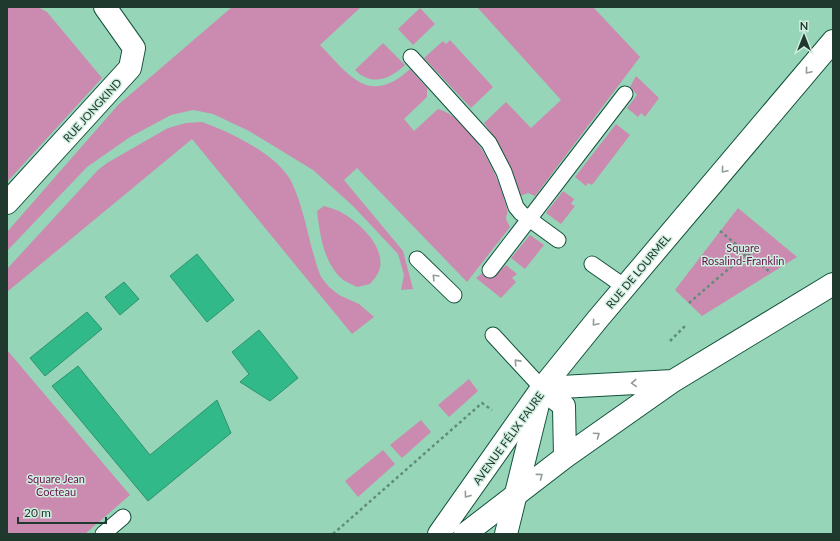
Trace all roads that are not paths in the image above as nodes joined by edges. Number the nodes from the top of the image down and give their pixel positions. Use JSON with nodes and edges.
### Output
{"nodes":[{"id":1,"x":105,"y":7,"type":"edge"},
{"id":2,"x":833,"y":41,"type":"edge"},
{"id":3,"x":411,"y":57,"type":"dead end"},
{"id":4,"x":625,"y":94,"type":"dead end"},
{"id":5,"x":7,"y":203,"type":"edge"},
{"id":6,"x":529,"y":219,"type":"junction"},
{"id":7,"x":558,"y":240,"type":"dead end"},
{"id":8,"x":417,"y":259,"type":"dead end"},
{"id":9,"x":592,"y":264,"type":"dead end"},
{"id":10,"x":490,"y":270,"type":"dead end"},
{"id":11,"x":833,"y":284,"type":"edge"},
{"id":12,"x":625,"y":287,"type":"junction"},
{"id":13,"x":454,"y":295,"type":"dead end"},
{"id":14,"x":493,"y":335,"type":"dead end"},
{"id":15,"x":673,"y":381,"type":"junction"},
{"id":16,"x":542,"y":388,"type":"junction"},
{"id":17,"x":565,"y":457,"type":"junction"},
{"id":18,"x":516,"y":495,"type":"junction"},
{"id":19,"x":123,"y":517,"type":"dead end"},
{"id":20,"x":103,"y":534,"type":"edge"},
{"id":21,"x":439,"y":534,"type":"edge"},
{"id":22,"x":465,"y":534,"type":"edge"},
{"id":23,"x":506,"y":534,"type":"edge"}],
"edges":[{"from":1,"to":5,"type":"street","name":"RUE JONGKIND"},
{"from":2,"to":12,"type":"street","name":"RUE DE LOURMEL","one_way":true},
{"from":3,"to":6,"type":"lane"},
{"from":4,"to":6,"type":"lane"},
{"from":6,"to":7,"type":"lane"},
{"from":6,"to":10,"type":"lane"},
{"from":13,"to":8,"type":"lane","one_way":true},
{"from":9,"to":12,"type":"lane"},
{"from":11,"to":15,"type":"street","name":"AVENUE FÉLIX FAURE"},
{"from":12,"to":16,"type":"street","name":"RUE DE LOURMEL","one_way":true},
{"from":16,"to":14,"type":"lane","one_way":true},
{"from":15,"to":16,"type":"street","name":"AVENUE FÉLIX FAURE","one_way":true},
{"from":17,"to":15,"type":"street","name":"AVENUE FÉLIX FAURE","one_way":true},
{"from":16,"to":17,"type":"street"},
{"from":16,"to":18,"type":"street","name":"RUE DE LOURMEL"},
{"from":16,"to":21,"type":"street","name":"AVENUE FÉLIX FAURE","one_way":true},
{"from":18,"to":17,"type":"street","name":"AVENUE FÉLIX FAURE","one_way":true},
{"from":18,"to":22,"type":"street","name":"AVENUE FÉLIX FAURE"},
{"from":18,"to":23,"type":"street","name":"RUE DE LOURMEL"},
{"from":19,"to":20,"type":"lane"}]}
